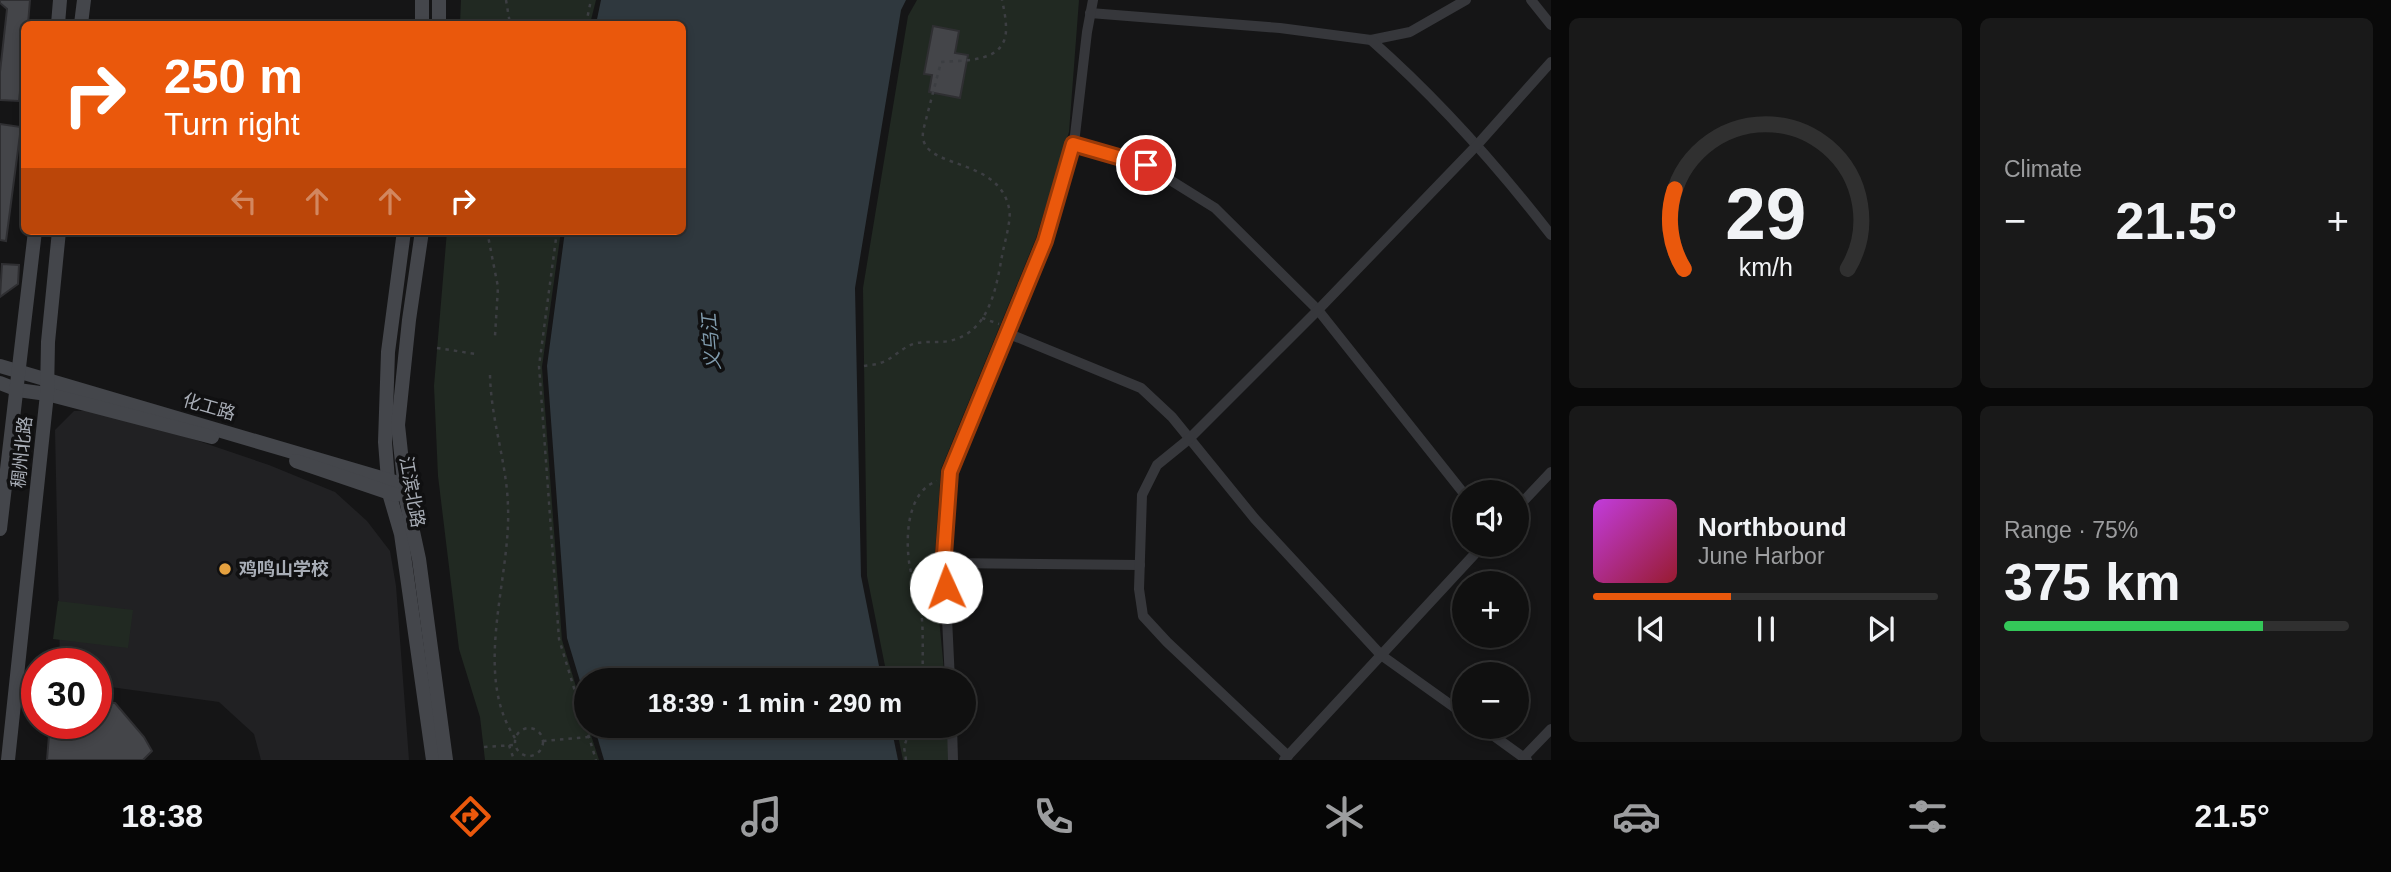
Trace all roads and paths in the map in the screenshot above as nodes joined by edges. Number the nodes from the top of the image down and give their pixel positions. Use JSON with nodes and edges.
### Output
{"nodes":[{"id":1,"x":60,"y":0,"type":"edge"},
{"id":2,"x":84,"y":0,"type":"edge"},
{"id":3,"x":422,"y":0,"type":"edge"},
{"id":4,"x":439,"y":0,"type":"edge"},
{"id":5,"x":506,"y":0,"type":"edge"},
{"id":6,"x":591,"y":0,"type":"edge"},
{"id":7,"x":1002,"y":0,"type":"edge"},
{"id":8,"x":1093,"y":0,"type":"edge"},
{"id":9,"x":1466,"y":0,"type":"edge"},
{"id":10,"x":1531,"y":0,"type":"edge"},
{"id":11,"x":1090,"y":13,"type":"junction"},
{"id":12,"x":58,"y":21,"type":"edge"},
{"id":13,"x":81,"y":21,"type":"edge"},
{"id":14,"x":422,"y":21,"type":"edge"},
{"id":15,"x":439,"y":21,"type":"edge"},
{"id":16,"x":510,"y":21,"type":"edge"},
{"id":17,"x":587,"y":21,"type":"edge"},
{"id":18,"x":1551,"y":24,"type":"edge"},
{"id":19,"x":1371,"y":40,"type":"junction"},
{"id":20,"x":1551,"y":62,"type":"edge"},
{"id":21,"x":1073,"y":144,"type":"junction"},
{"id":22,"x":1478,"y":144,"type":"junction"},
{"id":23,"x":35,"y":235,"type":"edge"},
{"id":24,"x":60,"y":235,"type":"edge"},
{"id":25,"x":403,"y":235,"type":"edge"},
{"id":26,"x":421,"y":235,"type":"edge"},
{"id":27,"x":488,"y":235,"type":"edge"},
{"id":28,"x":556,"y":235,"type":"edge"},
{"id":29,"x":1551,"y":235,"type":"edge"},
{"id":30,"x":1318,"y":310,"type":"junction"},
{"id":31,"x":1007,"y":333,"type":"junction"},
{"id":32,"x":495,"y":336,"type":"dead end"},
{"id":33,"x":437,"y":348,"type":"dead end"},
{"id":34,"x":477,"y":354,"type":"dead end"},
{"id":35,"x":0,"y":366,"type":"edge"},
{"id":36,"x":864,"y":366,"type":"dead end"},
{"id":37,"x":20,"y":372,"type":"junction"},
{"id":38,"x":490,"y":375,"type":"dead end"},
{"id":39,"x":46,"y":379,"type":"junction"},
{"id":40,"x":0,"y":383,"type":"edge"},
{"id":41,"x":18,"y":390,"type":"junction"},
{"id":42,"x":47,"y":394,"type":"junction"},
{"id":43,"x":1189,"y":439,"type":"junction"},
{"id":44,"x":1549,"y":478,"type":"edge"},
{"id":45,"x":940,"y":480,"type":"dead end"},
{"id":46,"x":1453,"y":480,"type":"edge"},
{"id":47,"x":389,"y":486,"type":"junction"},
{"id":48,"x":406,"y":492,"type":"junction"},
{"id":49,"x":1529,"y":497,"type":"edge"},
{"id":50,"x":0,"y":529,"type":"edge"},
{"id":51,"x":1472,"y":557,"type":"edge"},
{"id":52,"x":944,"y":563,"type":"junction"},
{"id":53,"x":1140,"y":565,"type":"junction"},
{"id":54,"x":1381,"y":655,"type":"junction"},
{"id":55,"x":923,"y":668,"type":"edge"},
{"id":56,"x":949,"y":668,"type":"edge"},
{"id":57,"x":574,"y":688,"type":"edge"},
{"id":58,"x":1452,"y":706,"type":"edge"},
{"id":59,"x":1551,"y":729,"type":"edge"},
{"id":60,"x":515,"y":738,"type":"junction"},
{"id":61,"x":578,"y":738,"type":"edge"},
{"id":62,"x":589,"y":738,"type":"edge"},
{"id":63,"x":907,"y":738,"type":"edge"},
{"id":64,"x":952,"y":738,"type":"edge"},
{"id":65,"x":1498,"y":739,"type":"edge"},
{"id":66,"x":543,"y":741,"type":"junction"},
{"id":67,"x":514,"y":745,"type":"junction"},
{"id":68,"x":509,"y":746,"type":"junction"},
{"id":69,"x":484,"y":747,"type":"dead end"},
{"id":70,"x":1286,"y":758,"type":"edge"},
{"id":71,"x":1526,"y":759,"type":"edge"},
{"id":72,"x":8,"y":760,"type":"edge"},
{"id":73,"x":433,"y":760,"type":"edge"},
{"id":74,"x":446,"y":760,"type":"edge"},
{"id":75,"x":514,"y":760,"type":"edge"},
{"id":76,"x":596,"y":760,"type":"edge"},
{"id":77,"x":906,"y":760,"type":"edge"},
{"id":78,"x":953,"y":760,"type":"edge"}],
"edges":[{"from":1,"to":12,"type":"main road"},
{"from":2,"to":13,"type":"main road"},
{"from":3,"to":14,"type":"main road"},
{"from":4,"to":15,"type":"main road"},
{"from":5,"to":16,"type":"path"},
{"from":6,"to":17,"type":"path"},
{"from":7,"to":36,"type":"path"},
{"from":8,"to":11,"type":"street"},
{"from":9,"to":19,"type":"street"},
{"from":10,"to":18,"type":"street"},
{"from":11,"to":19,"type":"street"},
{"from":11,"to":21,"type":"street"},
{"from":19,"to":22,"type":"street"},
{"from":20,"to":22,"type":"street"},
{"from":21,"to":30,"type":"street"},
{"from":21,"to":31,"type":"street"},
{"from":22,"to":29,"type":"street"},
{"from":22,"to":30,"type":"street"},
{"from":23,"to":37,"type":"main road","name":"稠州北路"},
{"from":24,"to":39,"type":"main road","name":"稠州北路"},
{"from":25,"to":47,"type":"main road","name":"江滨北路"},
{"from":26,"to":48,"type":"main road","name":"江滨北路"},
{"from":27,"to":32,"type":"path"},
{"from":28,"to":57,"type":"path"},
{"from":30,"to":43,"type":"street"},
{"from":30,"to":46,"type":"street"},
{"from":31,"to":43,"type":"street"},
{"from":31,"to":52,"type":"street"},
{"from":33,"to":34,"type":"path"},
{"from":35,"to":37,"type":"main road","name":"化工路"},
{"from":37,"to":39,"type":"main road","name":"化工路"},
{"from":37,"to":41,"type":"main road","name":"稠州北路"},
{"from":38,"to":60,"type":"path"},
{"from":39,"to":42,"type":"main road","name":"稠州北路"},
{"from":39,"to":47,"type":"main road","name":"化工路"},
{"from":40,"to":41,"type":"main road","name":"化工路"},
{"from":41,"to":42,"type":"main road","name":"化工路"},
{"from":41,"to":50,"type":"main road","name":"稠州北路"},
{"from":42,"to":47,"type":"main road","name":"化工路"},
{"from":42,"to":72,"type":"main road","name":"稠州北路"},
{"from":43,"to":53,"type":"street"},
{"from":43,"to":54,"type":"street"},
{"from":44,"to":49,"type":"street"},
{"from":45,"to":55,"type":"path"},
{"from":47,"to":48,"type":"main road","name":"化工路"},
{"from":47,"to":73,"type":"main road","name":"江滨北路"},
{"from":48,"to":74,"type":"main road","name":"江滨北路"},
{"from":51,"to":54,"type":"street"},
{"from":52,"to":53,"type":"street"},
{"from":52,"to":56,"type":"street"},
{"from":53,"to":70,"type":"street"},
{"from":54,"to":58,"type":"street"},
{"from":54,"to":70,"type":"street"},
{"from":59,"to":71,"type":"street"},
{"from":60,"to":66,"type":"path"},
{"from":60,"to":67,"type":"path"},
{"from":61,"to":66,"type":"path"},
{"from":62,"to":76,"type":"path"},
{"from":63,"to":77,"type":"path"},
{"from":64,"to":78,"type":"street"},
{"from":65,"to":71,"type":"street"},
{"from":66,"to":67,"type":"path"},
{"from":67,"to":68,"type":"path"},
{"from":68,"to":69,"type":"path"},
{"from":68,"to":75,"type":"path"}]}
